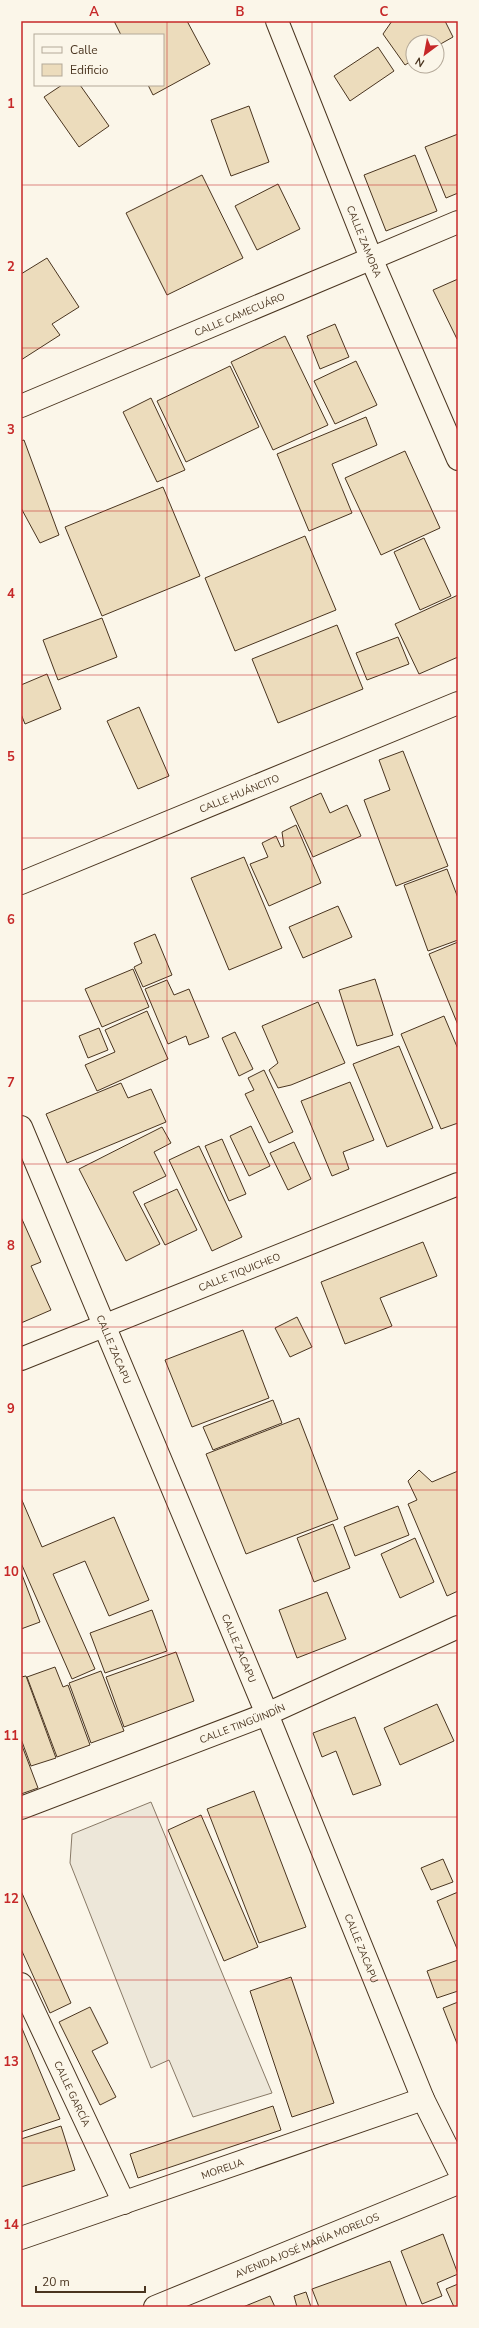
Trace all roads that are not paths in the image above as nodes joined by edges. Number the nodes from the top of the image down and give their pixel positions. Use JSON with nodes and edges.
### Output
{"nodes":[{"id":1,"x":277,"y":21,"type":"edge"},
{"id":2,"x":458,"y":222,"type":"edge"},
{"id":3,"x":371,"y":258,"type":"junction"},
{"id":4,"x":21,"y":406,"type":"edge"},
{"id":5,"x":458,"y":459,"type":"edge"},
{"id":6,"x":458,"y":703,"type":"edge"},
{"id":7,"x":21,"y":883,"type":"edge"},
{"id":8,"x":21,"y":1127,"type":"edge"},
{"id":9,"x":458,"y":1184,"type":"edge"},
{"id":10,"x":104,"y":1325,"type":"junction"},
{"id":11,"x":21,"y":1359,"type":"edge"},
{"id":12,"x":458,"y":1627,"type":"edge"},
{"id":13,"x":267,"y":1714,"type":"junction"},
{"id":14,"x":21,"y":1808,"type":"edge"},
{"id":15,"x":21,"y":1984,"type":"edge"},
{"id":16,"x":423,"y":2099,"type":"junction"},
{"id":17,"x":458,"y":2169,"type":"edge"},
{"id":18,"x":458,"y":2183,"type":"edge"},
{"id":19,"x":124,"y":2203,"type":"junction"},
{"id":20,"x":21,"y":2238,"type":"edge"},
{"id":21,"x":155,"y":2307,"type":"edge"}],
"edges":[{"from":1,"to":3,"type":"street","name":"CALLE ZAMORA"},
{"from":2,"to":3,"type":"street","name":"CALLE CAMECUÁRO"},
{"from":3,"to":4,"type":"street","name":"CALLE CAMECUÁRO"},
{"from":3,"to":5,"type":"street","name":"CALLE ZAMORA"},
{"from":6,"to":7,"type":"street","name":"CALLE HUÁNCITO"},
{"from":8,"to":10,"type":"street","name":"CALLE ZACAPU"},
{"from":9,"to":10,"type":"street","name":"CALLE TIQUICHEO"},
{"from":10,"to":11,"type":"street","name":"CALLE TIQUICHEO"},
{"from":10,"to":13,"type":"street","name":"CALLE ZACAPU"},
{"from":12,"to":13,"type":"street","name":"CALLE TINGÜINDÍN"},
{"from":13,"to":14,"type":"street","name":"CALLE TINGÜINDÍN"},
{"from":13,"to":16,"type":"street","name":"CALLE ZACAPU"},
{"from":15,"to":19,"type":"street","name":"CALLE GARCÍA"},
{"from":16,"to":17,"type":"street","name":"CALLE ZACAPU"},
{"from":16,"to":19,"type":"street","name":"MORELIA"},
{"from":18,"to":21,"type":"street","name":"AVENIDA JOSÉ MARÍA MORELOS"},
{"from":19,"to":20,"type":"street","name":"MORELIA"}]}
